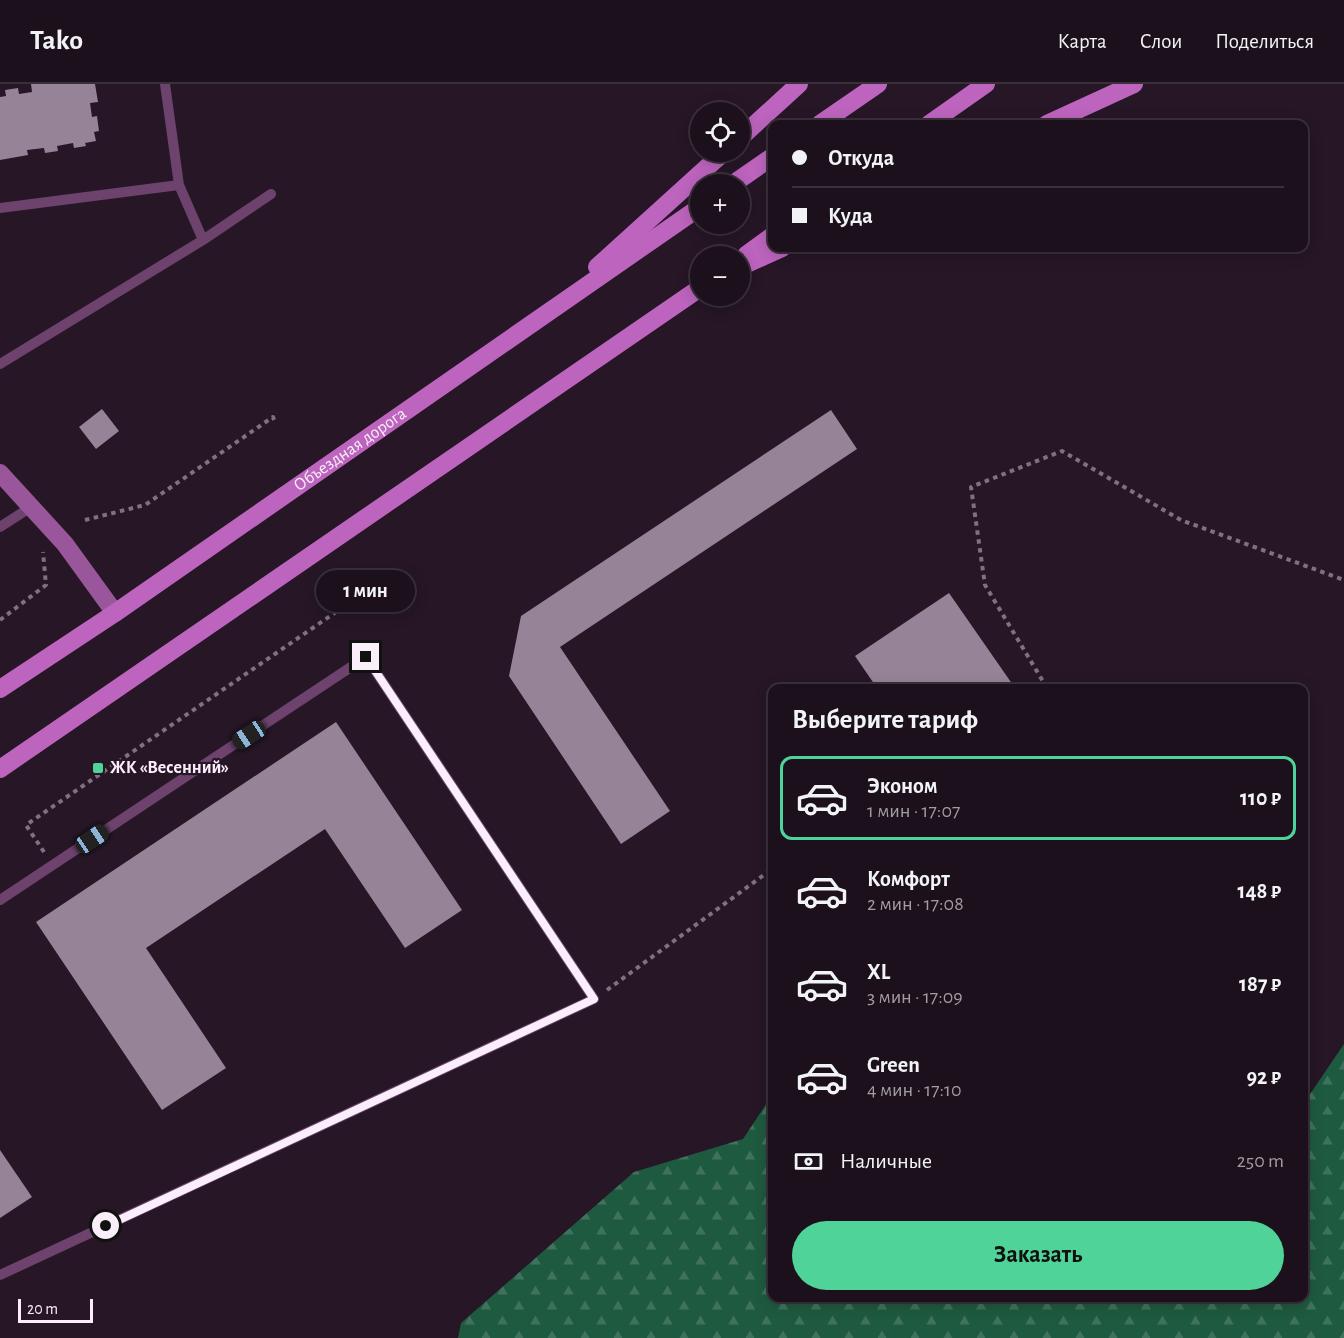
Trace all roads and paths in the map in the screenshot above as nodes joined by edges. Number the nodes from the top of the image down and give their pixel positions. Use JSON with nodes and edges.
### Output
{"nodes":[{"id":1,"x":165,"y":84,"type":"edge"},
{"id":2,"x":799,"y":84,"type":"edge"},
{"id":3,"x":878,"y":84,"type":"edge"},
{"id":4,"x":986,"y":84,"type":"edge"},
{"id":5,"x":1134,"y":84,"type":"edge"},
{"id":6,"x":826,"y":120,"type":"edge"},
{"id":7,"x":935,"y":120,"type":"edge"},
{"id":8,"x":1056,"y":120,"type":"edge"},
{"id":9,"x":750,"y":129,"type":"edge"},
{"id":10,"x":768,"y":160,"type":"edge"},
{"id":11,"x":713,"y":162,"type":"edge"},
{"id":12,"x":747,"y":174,"type":"edge"},
{"id":13,"x":179,"y":185,"type":"junction"},
{"id":14,"x":271,"y":194,"type":"dead end"},
{"id":15,"x":0,"y":208,"type":"edge"},
{"id":16,"x":690,"y":214,"type":"edge"},
{"id":17,"x":768,"y":239,"type":"edge"},
{"id":18,"x":203,"y":240,"type":"junction"},
{"id":19,"x":750,"y":252,"type":"edge"},
{"id":20,"x":773,"y":252,"type":"edge"},
{"id":21,"x":750,"y":262,"type":"edge"},
{"id":22,"x":690,"y":295,"type":"edge"},
{"id":23,"x":544,"y":314,"type":"junction"},
{"id":24,"x":0,"y":364,"type":"edge"},
{"id":25,"x":274,"y":420,"type":"dead end"},
{"id":26,"x":0,"y":473,"type":"edge"},
{"id":27,"x":31,"y":507,"type":"junction"},
{"id":28,"x":85,"y":520,"type":"dead end"},
{"id":29,"x":0,"y":527,"type":"edge"},
{"id":30,"x":42,"y":548,"type":"dead end"},
{"id":31,"x":382,"y":577,"type":"dead end"},
{"id":32,"x":1344,"y":580,"type":"edge"},
{"id":33,"x":115,"y":613,"type":"junction"},
{"id":34,"x":0,"y":620,"type":"edge"},
{"id":35,"x":1045,"y":684,"type":"edge"},
{"id":36,"x":0,"y":689,"type":"edge"},
{"id":37,"x":0,"y":769,"type":"edge"},
{"id":38,"x":53,"y":865,"type":"junction"},
{"id":39,"x":768,"y":871,"type":"edge"},
{"id":40,"x":0,"y":900,"type":"edge"},
{"id":41,"x":594,"y":999,"type":"junction"},
{"id":42,"x":0,"y":1275,"type":"edge"}],
"edges":[{"from":1,"to":13,"type":"lane"},
{"from":2,"to":9,"type":"main road"},
{"from":3,"to":6,"type":"main road"},
{"from":4,"to":7,"type":"main road"},
{"from":5,"to":8,"type":"main road"},
{"from":10,"to":12,"type":"main road"},
{"from":11,"to":23,"type":"main road"},
{"from":13,"to":15,"type":"lane"},
{"from":13,"to":18,"type":"lane"},
{"from":14,"to":18,"type":"lane"},
{"from":16,"to":23,"type":"main road","name":"Объездная дорога"},
{"from":17,"to":19,"type":"main road"},
{"from":18,"to":24,"type":"lane"},
{"from":20,"to":21,"type":"main road"},
{"from":22,"to":37,"type":"main road"},
{"from":23,"to":33,"type":"main road","name":"Объездная дорога"},
{"from":25,"to":28,"type":"path"},
{"from":26,"to":27,"type":"street"},
{"from":27,"to":29,"type":"lane"},
{"from":27,"to":33,"type":"street"},
{"from":30,"to":34,"type":"path"},
{"from":31,"to":38,"type":"path"},
{"from":32,"to":35,"type":"path"},
{"from":33,"to":36,"type":"main road","name":"Объездная дорога"},
{"from":38,"to":40,"type":"lane"},
{"from":38,"to":41,"type":"lane"},
{"from":39,"to":41,"type":"path"},
{"from":41,"to":42,"type":"lane"}]}
